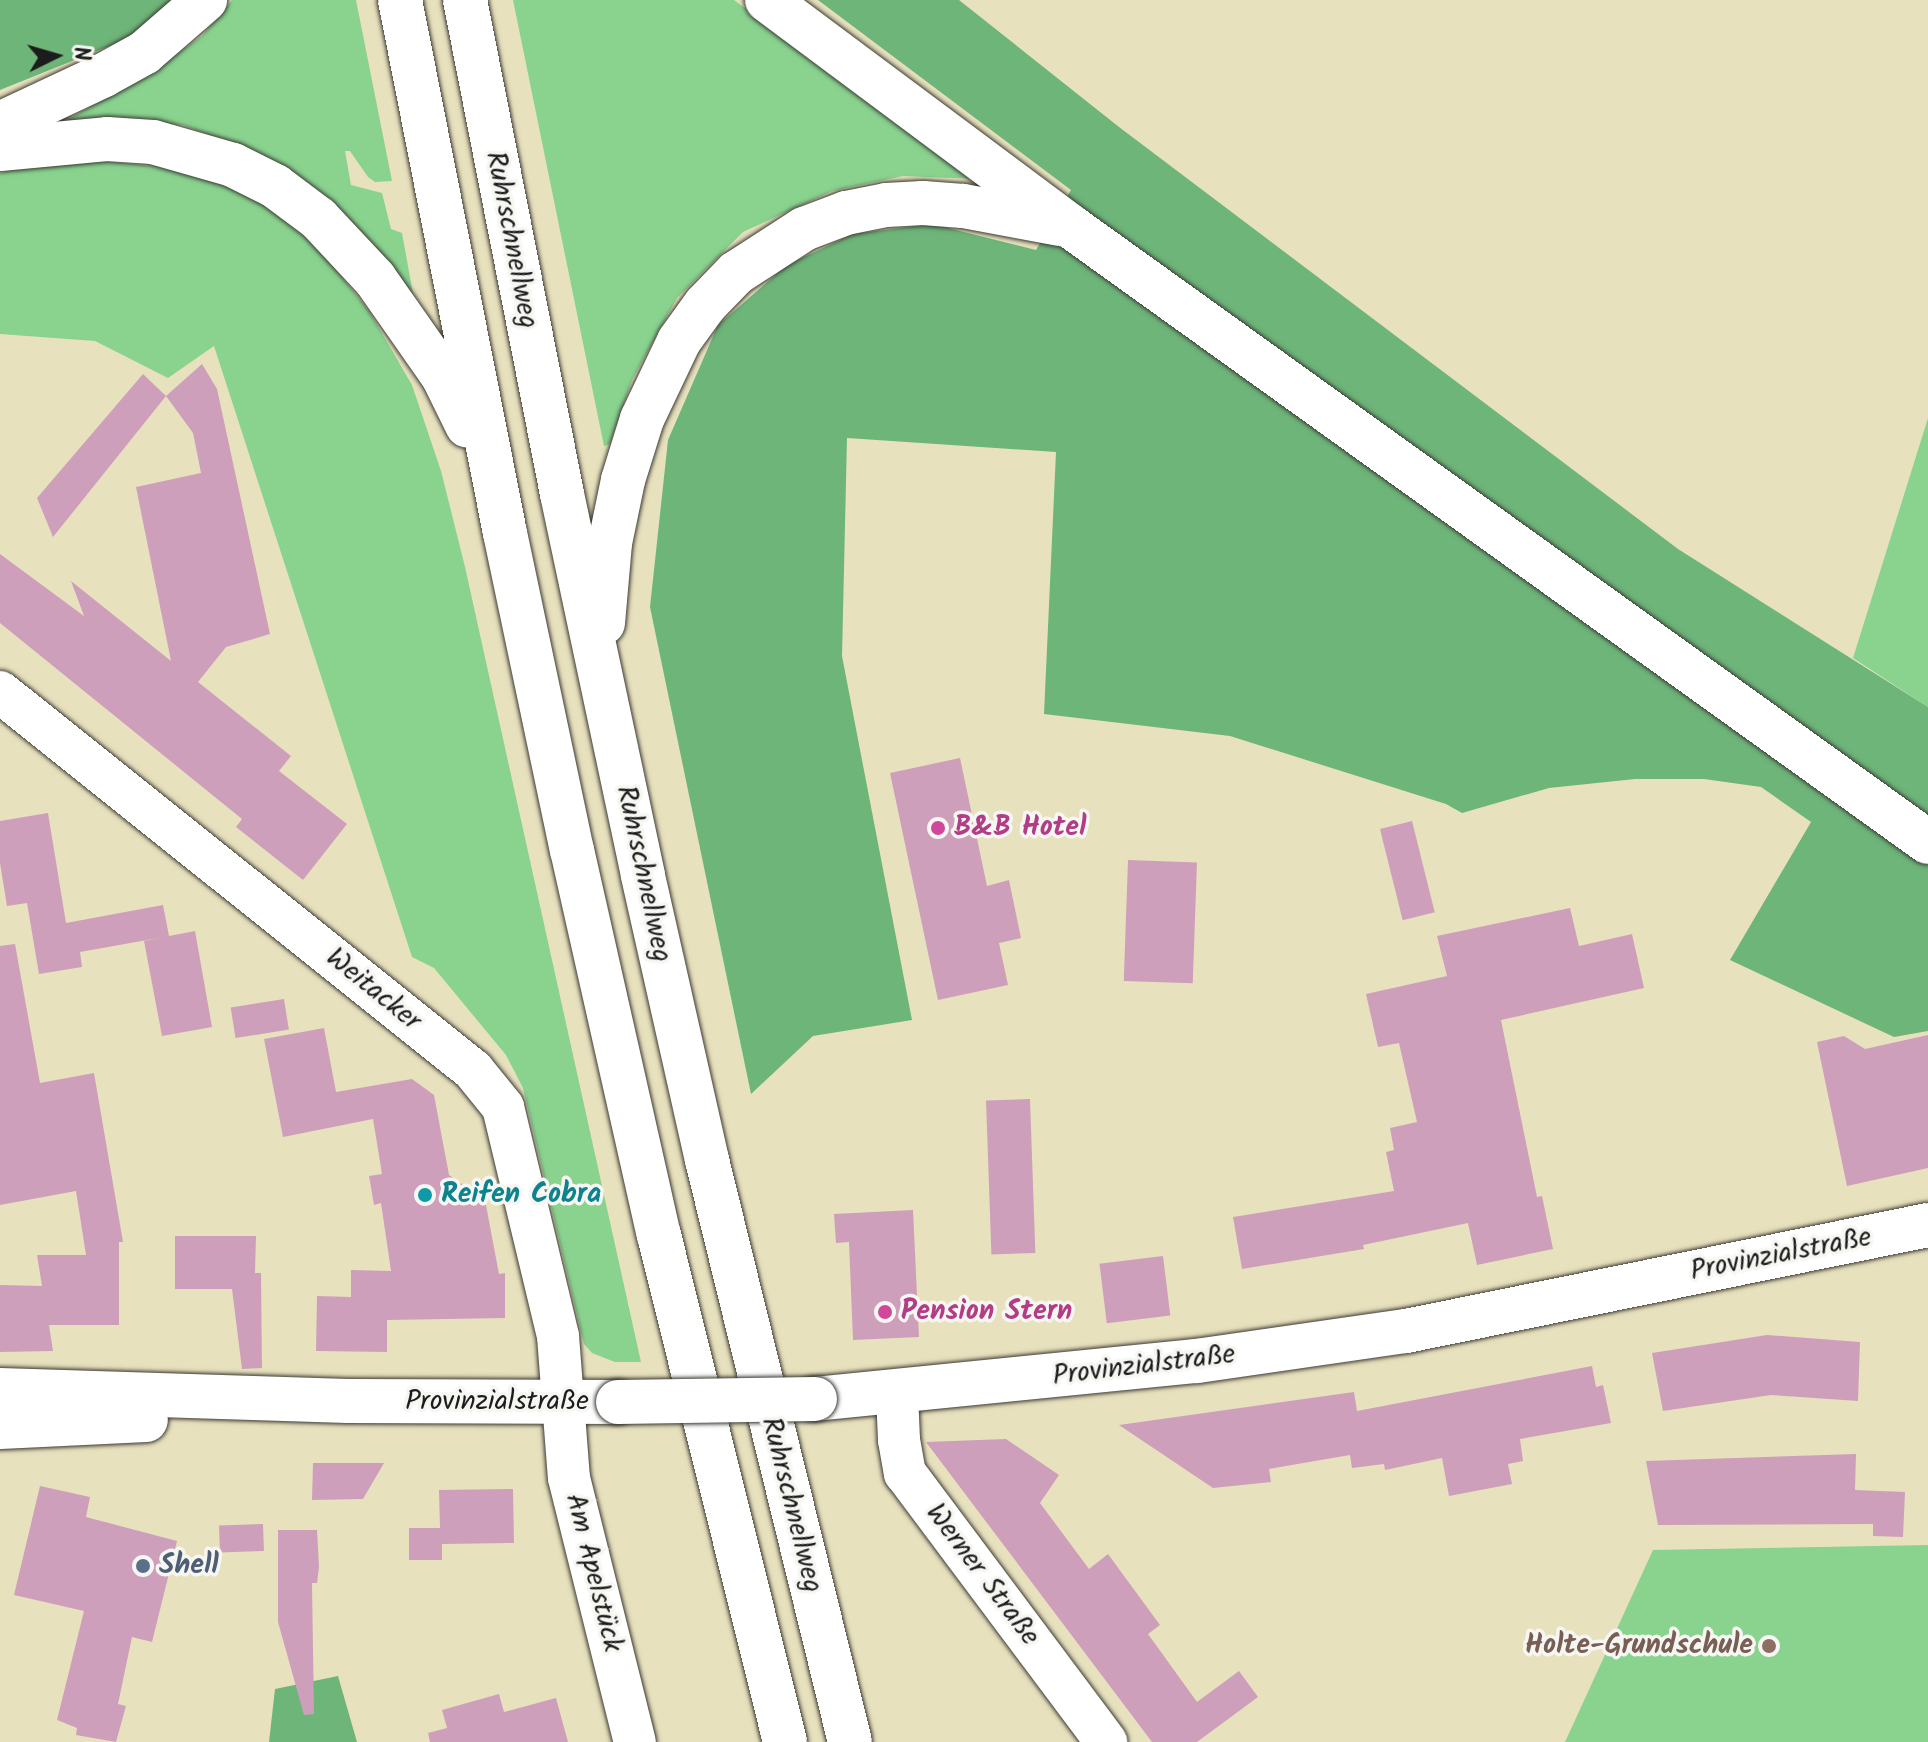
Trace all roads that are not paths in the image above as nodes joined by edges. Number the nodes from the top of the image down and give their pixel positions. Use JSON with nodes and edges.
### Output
{"nodes":[{"id":1,"x":205,"y":0,"type":"edge"},
{"id":2,"x":400,"y":0,"type":"edge"},
{"id":3,"x":465,"y":0,"type":"edge"},
{"id":4,"x":767,"y":0,"type":"edge"},
{"id":5,"x":0,"y":124,"type":"edge"},
{"id":6,"x":0,"y":149,"type":"edge"},
{"id":7,"x":1070,"y":226,"type":"junction"},
{"id":8,"x":505,"y":533,"type":"junction"},
{"id":9,"x":0,"y":692,"type":"edge"},
{"id":10,"x":612,"y":734,"type":"junction"},
{"id":11,"x":1928,"y":842,"type":"edge"},
{"id":12,"x":1927,"y":1227,"type":"edge"},
{"id":13,"x":0,"y":1390,"type":"edge"},
{"id":14,"x":897,"y":1394,"type":"junction"},
{"id":15,"x":348,"y":1401,"type":"junction"},
{"id":16,"x":565,"y":1402,"type":"junction"},
{"id":17,"x":0,"y":1427,"type":"edge"},
{"id":18,"x":635,"y":1742,"type":"edge"},
{"id":19,"x":785,"y":1742,"type":"edge"},
{"id":20,"x":850,"y":1742,"type":"edge"},
{"id":21,"x":1106,"y":1742,"type":"edge"}],
"edges":[{"from":1,"to":5,"type":"main road"},
{"from":2,"to":8,"type":"main road"},
{"from":3,"to":10,"type":"main road","name":"Ruhrschnellweg"},
{"from":4,"to":7,"type":"main road"},
{"from":6,"to":8,"type":"main road"},
{"from":7,"to":10,"type":"main road"},
{"from":7,"to":11,"type":"main road"},
{"from":8,"to":19,"type":"main road"},
{"from":9,"to":16,"type":"street","name":"Weitacker"},
{"from":10,"to":20,"type":"main road","name":"Ruhrschnellweg"},
{"from":12,"to":14,"type":"main road","name":"Provinzialstraße"},
{"from":13,"to":15,"type":"main road","name":"Provinzialstraße"},
{"from":14,"to":16,"type":"main road","name":"Provinzialstraße","bridge":true},
{"from":14,"to":21,"type":"street","name":"Werner Straße"},
{"from":15,"to":16,"type":"main road","name":"Provinzialstraße"},
{"from":15,"to":17,"type":"main road","name":"Provinzialstraße"},
{"from":16,"to":18,"type":"street","name":"Am Apelstück"}]}
